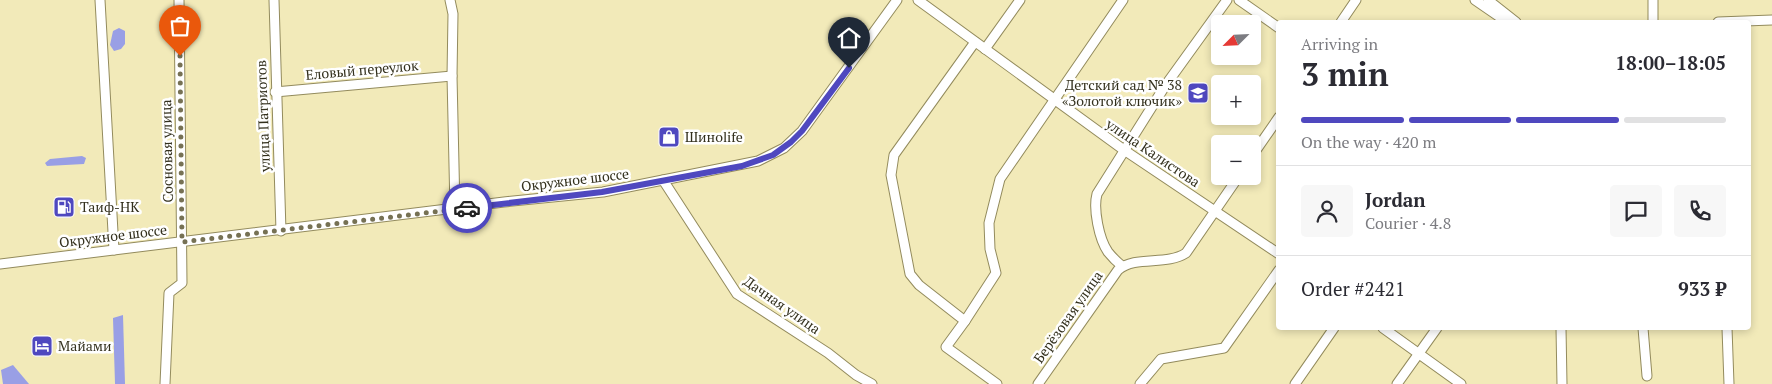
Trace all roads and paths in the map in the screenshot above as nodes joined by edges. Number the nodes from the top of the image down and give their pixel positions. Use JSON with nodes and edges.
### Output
{"nodes":[{"id":1,"x":100,"y":0,"type":"edge"},
{"id":2,"x":179,"y":0,"type":"edge"},
{"id":3,"x":274,"y":0,"type":"edge"},
{"id":4,"x":450,"y":0,"type":"edge"},
{"id":5,"x":897,"y":0,"type":"edge"},
{"id":6,"x":918,"y":0,"type":"edge"},
{"id":7,"x":1020,"y":0,"type":"edge"},
{"id":8,"x":1123,"y":0,"type":"edge"},
{"id":9,"x":1227,"y":0,"type":"edge"},
{"id":10,"x":1239,"y":0,"type":"edge"},
{"id":11,"x":1356,"y":0,"type":"edge"},
{"id":12,"x":1475,"y":0,"type":"edge"},
{"id":13,"x":1488,"y":0,"type":"edge"},
{"id":14,"x":1653,"y":0,"type":"edge"},
{"id":15,"x":1342,"y":20,"type":"edge"},
{"id":16,"x":1505,"y":20,"type":"edge"},
{"id":17,"x":1513,"y":20,"type":"edge"},
{"id":18,"x":1653,"y":20,"type":"edge"},
{"id":19,"x":1772,"y":20,"type":"edge"},
{"id":20,"x":1751,"y":21,"type":"edge"},
{"id":21,"x":1276,"y":26,"type":"edge"},
{"id":22,"x":975,"y":42,"type":"junction"},
{"id":23,"x":985,"y":49,"type":"junction"},
{"id":24,"x":452,"y":76,"type":"junction"},
{"id":25,"x":275,"y":92,"type":"junction"},
{"id":26,"x":1055,"y":100,"type":"junction"},
{"id":27,"x":1276,"y":121,"type":"edge"},
{"id":28,"x":1261,"y":143,"type":"edge"},
{"id":29,"x":1124,"y":150,"type":"junction"},
{"id":30,"x":663,"y":180,"type":"junction"},
{"id":31,"x":1233,"y":185,"type":"edge"},
{"id":32,"x":455,"y":210,"type":"junction"},
{"id":33,"x":1215,"y":211,"type":"junction"},
{"id":34,"x":282,"y":231,"type":"junction"},
{"id":35,"x":182,"y":242,"type":"junction"},
{"id":36,"x":114,"y":250,"type":"junction"},
{"id":37,"x":1276,"y":252,"type":"edge"},
{"id":38,"x":0,"y":264,"type":"edge"},
{"id":39,"x":1122,"y":266,"type":"junction"},
{"id":40,"x":1276,"y":274,"type":"edge"},
{"id":41,"x":965,"y":322,"type":"junction"},
{"id":42,"x":1333,"y":330,"type":"edge"},
{"id":43,"x":1386,"y":330,"type":"edge"},
{"id":44,"x":1436,"y":330,"type":"edge"},
{"id":45,"x":1561,"y":330,"type":"edge"},
{"id":46,"x":1643,"y":330,"type":"edge"},
{"id":47,"x":1726,"y":330,"type":"edge"},
{"id":48,"x":1419,"y":353,"type":"junction"},
{"id":49,"x":1647,"y":376,"type":"dead end"},
{"id":50,"x":165,"y":384,"type":"edge"},
{"id":51,"x":872,"y":384,"type":"edge"},
{"id":52,"x":997,"y":384,"type":"edge"},
{"id":53,"x":1038,"y":384,"type":"edge"},
{"id":54,"x":1140,"y":384,"type":"edge"},
{"id":55,"x":1295,"y":384,"type":"edge"},
{"id":56,"x":1397,"y":384,"type":"edge"},
{"id":57,"x":1461,"y":384,"type":"edge"},
{"id":58,"x":1562,"y":384,"type":"edge"},
{"id":59,"x":1729,"y":384,"type":"edge"}],
"edges":[{"from":1,"to":36,"type":"street"},
{"from":2,"to":35,"type":"street","name":"Сосновая улица"},
{"from":3,"to":25,"type":"street","name":"улица Патриотов"},
{"from":4,"to":24,"type":"street"},
{"from":5,"to":30,"type":"street","name":"Окружное шоссе"},
{"from":6,"to":22,"type":"street","name":"улица Калистова"},
{"from":7,"to":23,"type":"street"},
{"from":8,"to":26,"type":"street"},
{"from":9,"to":29,"type":"street","name":"Берёзовая улица"},
{"from":10,"to":21,"type":"street"},
{"from":11,"to":15,"type":"street"},
{"from":12,"to":16,"type":"street"},
{"from":13,"to":17,"type":"street"},
{"from":14,"to":18,"type":"street"},
{"from":19,"to":20,"type":"street"},
{"from":22,"to":23,"type":"street","name":"улица Калистова"},
{"from":22,"to":41,"type":"street"},
{"from":23,"to":26,"type":"street","name":"улица Калистова"},
{"from":24,"to":25,"type":"street","name":"Еловый переулок"},
{"from":24,"to":32,"type":"street"},
{"from":25,"to":34,"type":"street","name":"улица Патриотов"},
{"from":26,"to":29,"type":"street","name":"улица Калистова"},
{"from":26,"to":41,"type":"street"},
{"from":27,"to":28,"type":"street"},
{"from":29,"to":33,"type":"street","name":"улица Калистова"},
{"from":29,"to":39,"type":"street","name":"Берёзовая улица"},
{"from":30,"to":32,"type":"street","name":"Окружное шоссе"},
{"from":30,"to":51,"type":"street","name":"Дачная улица"},
{"from":31,"to":33,"type":"street","name":"Берёзовая улица"},
{"from":32,"to":34,"type":"street","name":"Окружное шоссе"},
{"from":33,"to":37,"type":"street","name":"улица Калистова"},
{"from":33,"to":39,"type":"street","name":"Берёзовая улица"},
{"from":34,"to":35,"type":"street","name":"Окружное шоссе"},
{"from":35,"to":36,"type":"street","name":"Окружное шоссе"},
{"from":35,"to":50,"type":"street","name":"Сосновая улица"},
{"from":36,"to":38,"type":"street","name":"Окружное шоссе"},
{"from":39,"to":53,"type":"street","name":"Берёзовая улица"},
{"from":40,"to":54,"type":"street"},
{"from":41,"to":52,"type":"street"},
{"from":42,"to":55,"type":"street"},
{"from":43,"to":48,"type":"street"},
{"from":44,"to":48,"type":"street"},
{"from":45,"to":58,"type":"street"},
{"from":46,"to":49,"type":"street"},
{"from":47,"to":59,"type":"street"},
{"from":48,"to":56,"type":"street"},
{"from":48,"to":57,"type":"street"}]}
